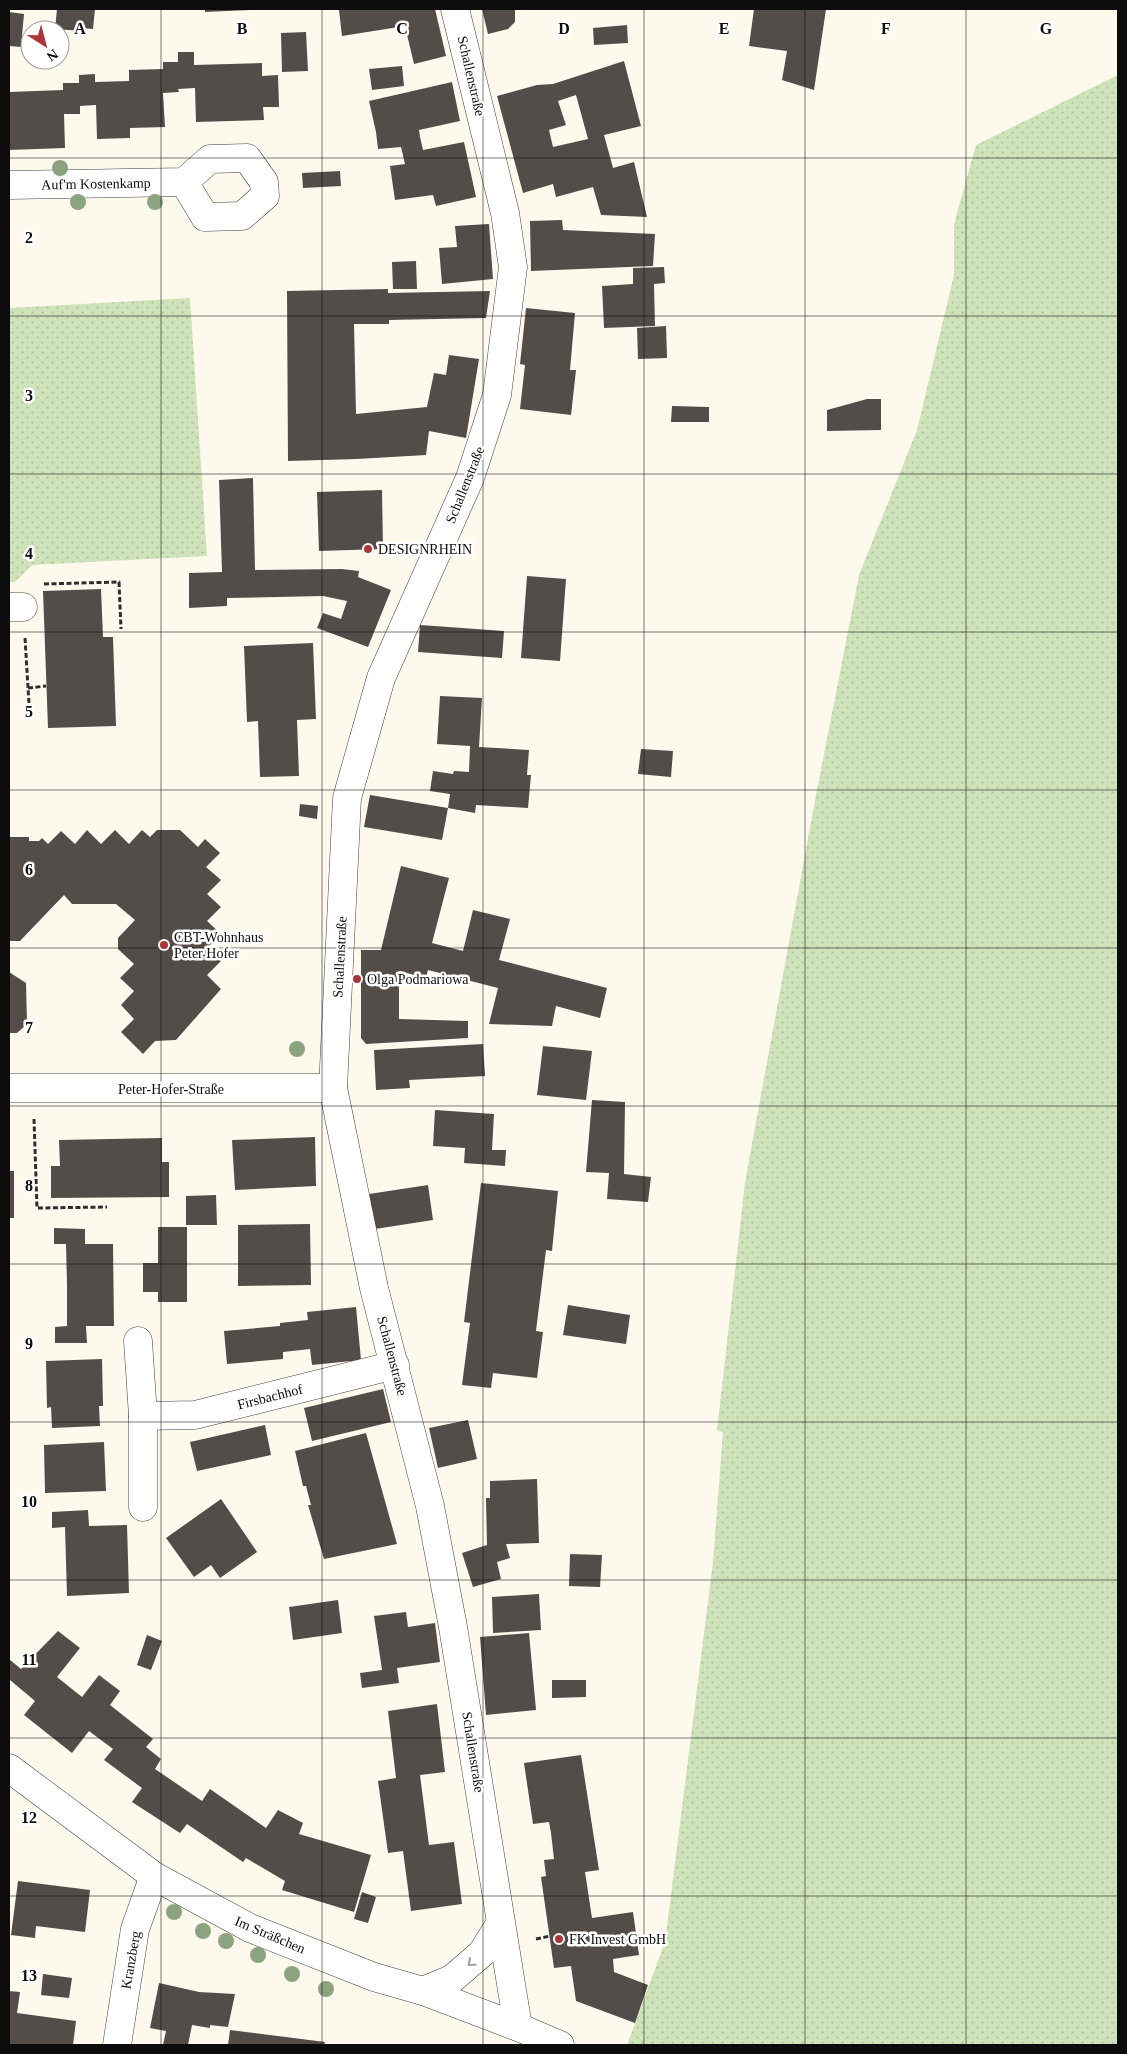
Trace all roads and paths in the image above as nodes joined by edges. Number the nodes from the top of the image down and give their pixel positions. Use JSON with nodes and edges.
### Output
{"nodes":[{"id":1,"x":456,"y":9,"type":"edge"},
{"id":2,"x":184,"y":182,"type":"dead end"},
{"id":3,"x":9,"y":185,"type":"edge"},
{"id":4,"x":16,"y":607,"type":"edge"},
{"id":5,"x":121,"y":629,"type":"dead end"},
{"id":6,"x":46,"y":686,"type":"dead end"},
{"id":7,"x":28,"y":688,"type":"junction"},
{"id":8,"x":30,"y":720,"type":"dead end"},
{"id":9,"x":21,"y":1088,"type":"edge"},
{"id":10,"x":333,"y":1088,"type":"junction"},
{"id":11,"x":108,"y":1208,"type":"dead end"},
{"id":12,"x":138,"y":1341,"type":"dead end"},
{"id":13,"x":395,"y":1365,"type":"junction"},
{"id":14,"x":143,"y":1416,"type":"junction"},
{"id":15,"x":143,"y":1507,"type":"dead end"},
{"id":16,"x":9,"y":1768,"type":"edge"},
{"id":17,"x":154,"y":1876,"type":"junction"},
{"id":18,"x":500,"y":1924,"type":"junction"},
{"id":19,"x":423,"y":1991,"type":"junction"},
{"id":20,"x":518,"y":2027,"type":"junction"},
{"id":21,"x":118,"y":2045,"type":"edge"},
{"id":22,"x":560,"y":2045,"type":"edge"}],
"edges":[{"from":1,"to":10,"type":"street","name":"Schallenstraße"},
{"from":2,"to":3,"type":"street","name":"Auf'm Kostenkamp"},
{"from":4,"to":5,"type":"path"},
{"from":4,"to":7,"type":"path"},
{"from":6,"to":7,"type":"path"},
{"from":7,"to":8,"type":"path"},
{"from":9,"to":10,"type":"street","name":"Peter-Hofer-Straße"},
{"from":9,"to":11,"type":"path"},
{"from":10,"to":13,"type":"street","name":"Schallenstraße"},
{"from":12,"to":14,"type":"street"},
{"from":13,"to":14,"type":"street","name":"Firsbachhof"},
{"from":13,"to":18,"type":"street","name":"Schallenstraße"},
{"from":14,"to":15,"type":"street"},
{"from":16,"to":17,"type":"street","name":"Im Sträßchen"},
{"from":17,"to":19,"type":"street","name":"Im Sträßchen"},
{"from":17,"to":21,"type":"street","name":"Kranzberg"},
{"from":18,"to":19,"type":"street","one_way":true},
{"from":18,"to":20,"type":"street","name":"Schallenstraße"},
{"from":19,"to":20,"type":"street","name":"Im Sträßchen"},
{"from":20,"to":22,"type":"street","name":"Im Sträßchen"}]}
